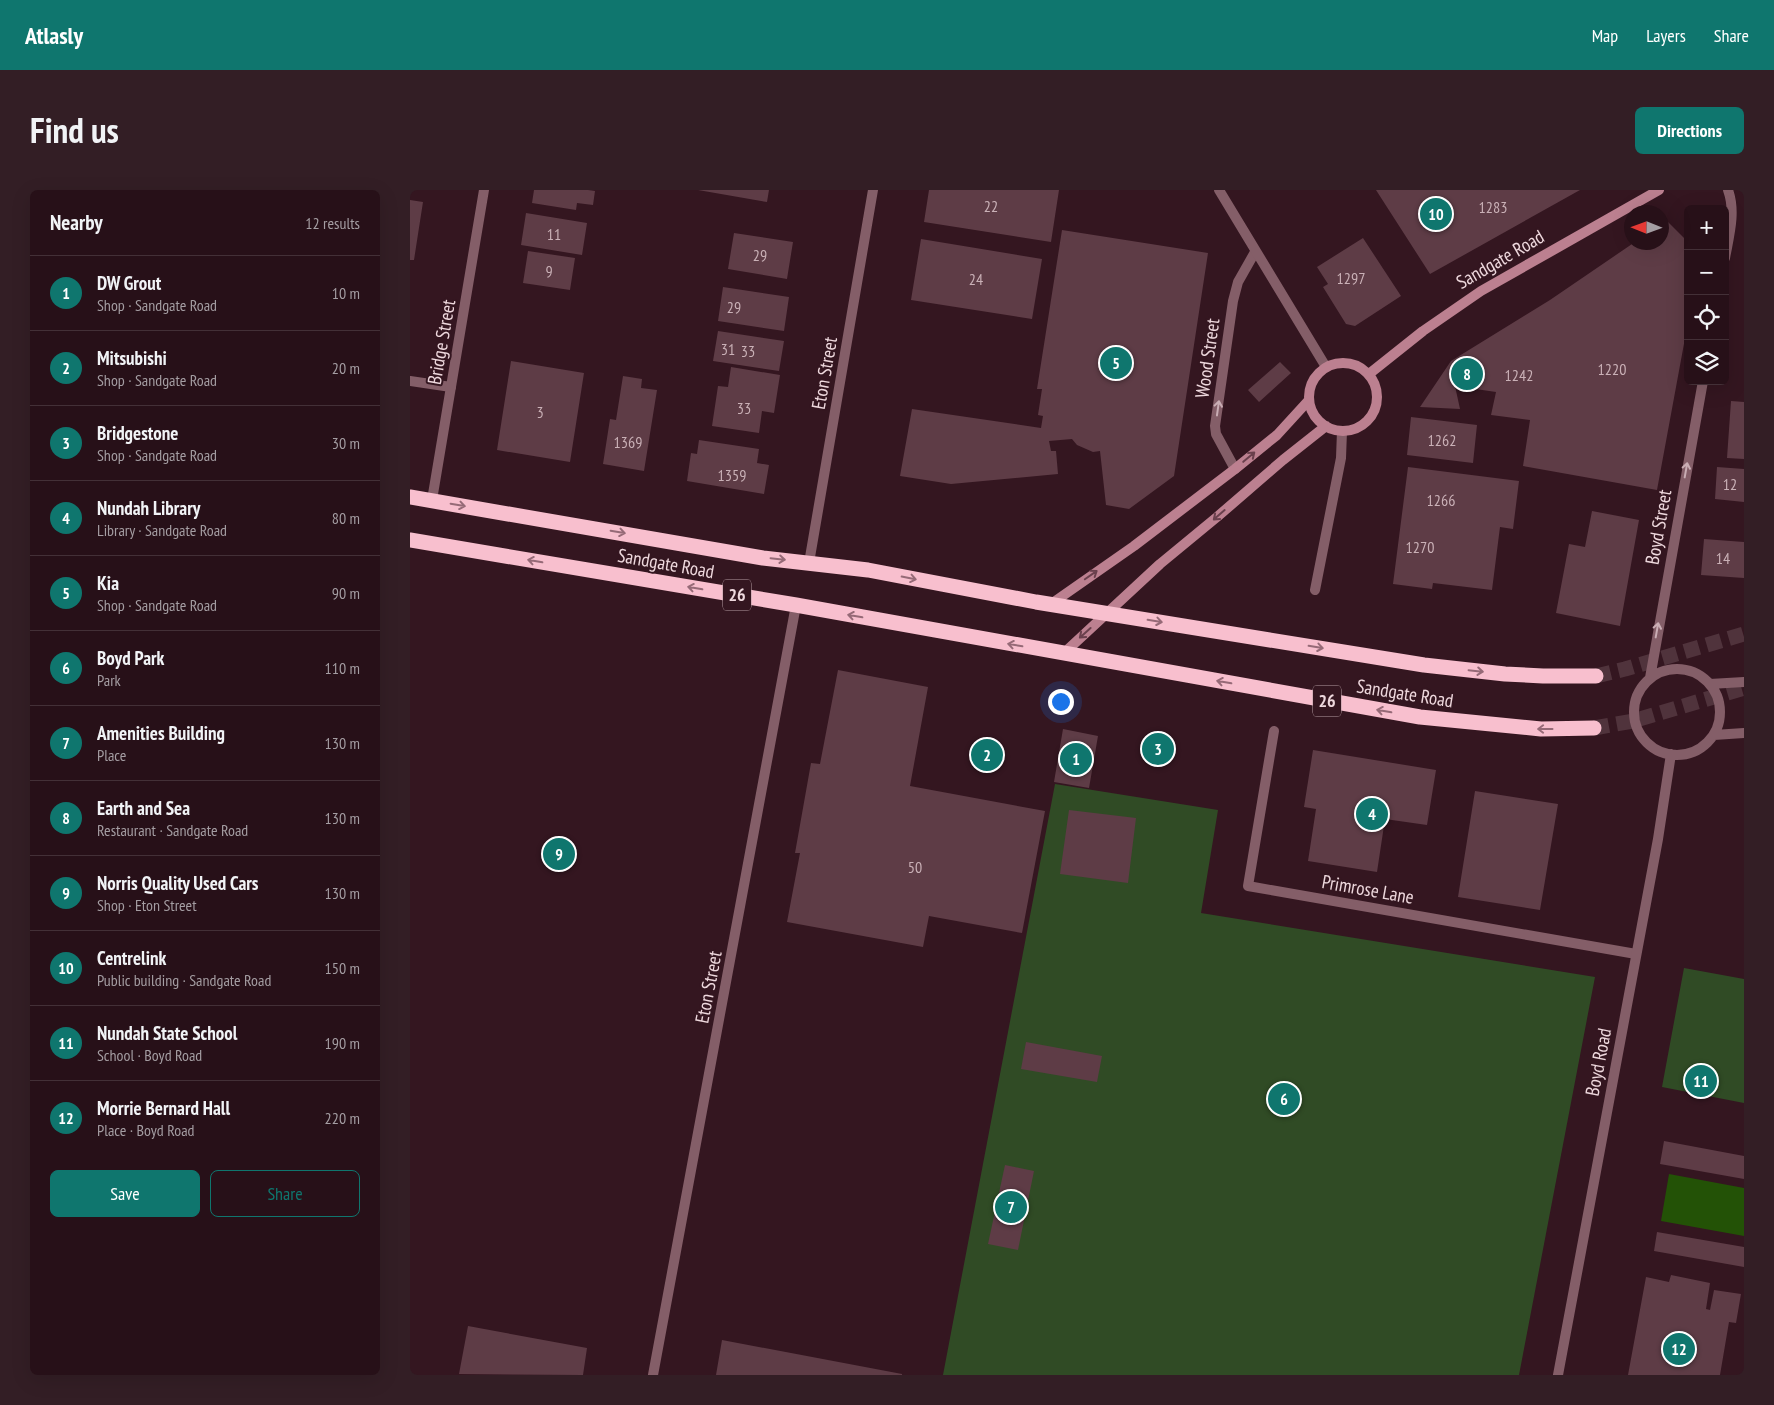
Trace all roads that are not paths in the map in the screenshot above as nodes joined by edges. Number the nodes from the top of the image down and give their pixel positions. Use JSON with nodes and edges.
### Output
{"nodes":[{"id":1,"x":484,"y":190,"type":"edge"},
{"id":2,"x":873,"y":190,"type":"edge"},
{"id":3,"x":1218,"y":190,"type":"edge"},
{"id":4,"x":1659,"y":190,"type":"edge"},
{"id":5,"x":1728,"y":190,"type":"edge"},
{"id":6,"x":1726,"y":250,"type":"edge"},
{"id":7,"x":1255,"y":252,"type":"junction"},
{"id":8,"x":1326,"y":367,"type":"junction"},
{"id":9,"x":1369,"y":374,"type":"junction"},
{"id":10,"x":410,"y":381,"type":"edge"},
{"id":11,"x":1702,"y":385,"type":"edge"},
{"id":12,"x":451,"y":387,"type":"junction"},
{"id":13,"x":1309,"y":400,"type":"junction"},
{"id":14,"x":1326,"y":426,"type":"junction"},
{"id":15,"x":1342,"y":431,"type":"junction"},
{"id":16,"x":1235,"y":469,"type":"junction"},
{"id":17,"x":410,"y":496,"type":"edge"},
{"id":18,"x":432,"y":500,"type":"junction"},
{"id":19,"x":410,"y":540,"type":"edge"},
{"id":20,"x":809,"y":563,"type":"junction"},
{"id":21,"x":1315,"y":590,"type":"dead end"},
{"id":22,"x":1051,"y":604,"type":"junction"},
{"id":23,"x":796,"y":605,"type":"junction"},
{"id":24,"x":1107,"y":613,"type":"junction"},
{"id":25,"x":1063,"y":654,"type":"junction"},
{"id":26,"x":1596,"y":676,"type":"tunnel mouth"},
{"id":27,"x":1650,"y":678,"type":"junction"},
{"id":28,"x":1744,"y":682,"type":"edge"},
{"id":29,"x":1710,"y":684,"type":"junction"},
{"id":30,"x":1594,"y":728,"type":"tunnel mouth"},
{"id":31,"x":1274,"y":732,"type":"dead end"},
{"id":32,"x":1744,"y":733,"type":"edge"},
{"id":33,"x":1714,"y":735,"type":"junction"},
{"id":34,"x":1671,"y":754,"type":"junction"},
{"id":35,"x":1636,"y":954,"type":"junction"},
{"id":36,"x":653,"y":1375,"type":"edge"},
{"id":37,"x":1558,"y":1375,"type":"edge"}],
"edges":[{"from":1,"to":12,"type":"street","name":"Bridge Street"},
{"from":2,"to":20,"type":"street","name":"Eton Street"},
{"from":3,"to":7,"type":"street"},
{"from":4,"to":9,"type":"street","name":"Sandgate Road"},
{"from":5,"to":6,"type":"street"},
{"from":7,"to":8,"type":"street"},
{"from":16,"to":7,"type":"street","name":"Wood Street","one_way":true},
{"from":8,"to":9,"type":"street"},
{"from":8,"to":13,"type":"street"},
{"from":9,"to":15,"type":"street"},
{"from":10,"to":12,"type":"street"},
{"from":27,"to":11,"type":"street","name":"Boyd Street","one_way":true},
{"from":12,"to":18,"type":"street","name":"Bridge Street"},
{"from":13,"to":14,"type":"street"},
{"from":16,"to":13,"type":"street","one_way":true},
{"from":14,"to":15,"type":"street"},
{"from":14,"to":24,"type":"street","one_way":true},
{"from":15,"to":21,"type":"street"},
{"from":22,"to":16,"type":"street","one_way":true},
{"from":17,"to":18,"type":"highway","name":"Sandgate Road","number":"26"},
{"from":18,"to":20,"type":"highway","name":"Sandgate Road","number":"26","one_way":true},
{"from":23,"to":19,"type":"highway","name":"Sandgate Road","number":"26","one_way":true},
{"from":20,"to":22,"type":"highway","name":"Sandgate Road","number":"26","one_way":true},
{"from":22,"to":24,"type":"highway","name":"Sandgate Road","number":"26"},
{"from":25,"to":23,"type":"highway","name":"Sandgate Road","number":"26","one_way":true},
{"from":23,"to":36,"type":"street","name":"Eton Street"},
{"from":24,"to":25,"type":"street","one_way":true},
{"from":24,"to":26,"type":"highway","name":"Sandgate Road","number":"26","one_way":true},
{"from":30,"to":25,"type":"highway","name":"Sandgate Road","number":"26","one_way":true},
{"from":27,"to":29,"type":"street"},
{"from":27,"to":34,"type":"street"},
{"from":28,"to":29,"type":"street"},
{"from":29,"to":33,"type":"street"},
{"from":31,"to":35,"type":"street","name":"Primrose Lane"},
{"from":32,"to":33,"type":"street"},
{"from":33,"to":34,"type":"street"},
{"from":34,"to":35,"type":"street","name":"Boyd Road"},
{"from":35,"to":37,"type":"street","name":"Boyd Road"}]}
